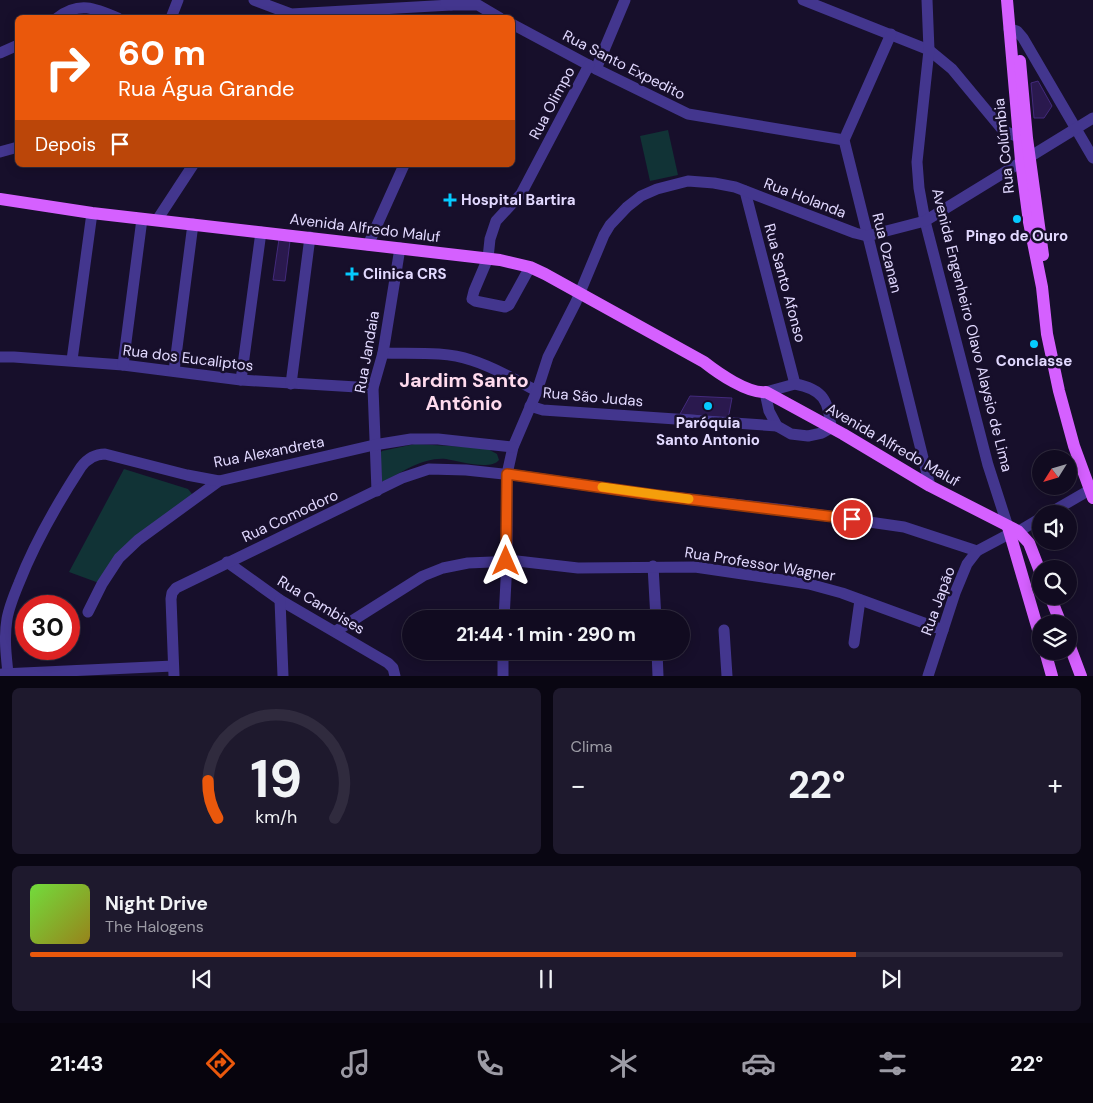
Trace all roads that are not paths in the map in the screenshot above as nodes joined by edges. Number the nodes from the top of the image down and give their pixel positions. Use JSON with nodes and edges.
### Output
{"nodes":[{"id":1,"x":63,"y":0,"type":"edge"},
{"id":2,"x":178,"y":0,"type":"edge"},
{"id":3,"x":254,"y":0,"type":"edge"},
{"id":4,"x":440,"y":0,"type":"edge"},
{"id":5,"x":625,"y":0,"type":"edge"},
{"id":6,"x":803,"y":0,"type":"edge"},
{"id":7,"x":927,"y":0,"type":"edge"},
{"id":8,"x":1007,"y":0,"type":"edge"},
{"id":9,"x":1012,"y":0,"type":"edge"},
{"id":10,"x":479,"y":3,"type":"edge"},
{"id":11,"x":451,"y":5,"type":"junction"},
{"id":12,"x":58,"y":15,"type":"edge"},
{"id":13,"x":61,"y":15,"type":"edge"},
{"id":14,"x":111,"y":15,"type":"edge"},
{"id":15,"x":171,"y":15,"type":"edge"},
{"id":16,"x":288,"y":15,"type":"edge"},
{"id":17,"x":305,"y":15,"type":"edge"},
{"id":18,"x":473,"y":15,"type":"edge"},
{"id":19,"x":496,"y":15,"type":"edge"},
{"id":20,"x":515,"y":26,"type":"edge"},
{"id":21,"x":1013,"y":30,"type":"junction"},
{"id":22,"x":891,"y":34,"type":"junction"},
{"id":23,"x":15,"y":46,"type":"edge"},
{"id":24,"x":930,"y":50,"type":"junction"},
{"id":25,"x":0,"y":53,"type":"edge"},
{"id":26,"x":592,"y":67,"type":"junction"},
{"id":27,"x":1093,"y":118,"type":"edge"},
{"id":28,"x":1076,"y":128,"type":"junction"},
{"id":29,"x":1018,"y":137,"type":"junction"},
{"id":30,"x":844,"y":140,"type":"junction"},
{"id":31,"x":15,"y":148,"type":"edge"},
{"id":32,"x":0,"y":152,"type":"edge"},
{"id":33,"x":1026,"y":155,"type":"junction"},
{"id":34,"x":1093,"y":158,"type":"edge"},
{"id":35,"x":192,"y":167,"type":"edge"},
{"id":36,"x":403,"y":167,"type":"edge"},
{"id":37,"x":745,"y":191,"type":"junction"},
{"id":38,"x":0,"y":199,"type":"edge"},
{"id":39,"x":92,"y":213,"type":"junction"},
{"id":40,"x":142,"y":219,"type":"junction"},
{"id":41,"x":156,"y":220,"type":"junction"},
{"id":42,"x":925,"y":221,"type":"junction"},
{"id":43,"x":193,"y":224,"type":"junction"},
{"id":44,"x":261,"y":232,"type":"junction"},
{"id":45,"x":867,"y":236,"type":"junction"},
{"id":46,"x":310,"y":237,"type":"junction"},
{"id":47,"x":368,"y":245,"type":"junction"},
{"id":48,"x":400,"y":248,"type":"junction"},
{"id":49,"x":488,"y":258,"type":"junction"},
{"id":50,"x":530,"y":268,"type":"junction"},
{"id":51,"x":580,"y":292,"type":"junction"},
{"id":52,"x":383,"y":353,"type":"junction"},
{"id":53,"x":0,"y":357,"type":"edge"},
{"id":54,"x":72,"y":360,"type":"junction"},
{"id":55,"x":122,"y":365,"type":"junction"},
{"id":56,"x":174,"y":371,"type":"junction"},
{"id":57,"x":241,"y":380,"type":"junction"},
{"id":58,"x":291,"y":384,"type":"junction"},
{"id":59,"x":795,"y":384,"type":"junction"},
{"id":60,"x":373,"y":388,"type":"junction"},
{"id":61,"x":537,"y":392,"type":"junction"},
{"id":62,"x":764,"y":392,"type":"junction"},
{"id":63,"x":530,"y":406,"type":"junction"},
{"id":64,"x":777,"y":426,"type":"junction"},
{"id":65,"x":831,"y":428,"type":"junction"},
{"id":66,"x":374,"y":445,"type":"junction"},
{"id":67,"x":513,"y":447,"type":"junction"},
{"id":68,"x":507,"y":474,"type":"junction"},
{"id":69,"x":218,"y":481,"type":"junction"},
{"id":70,"x":930,"y":486,"type":"junction"},
{"id":71,"x":376,"y":491,"type":"junction"},
{"id":72,"x":1092,"y":492,"type":"edge"},
{"id":73,"x":1066,"y":505,"type":"edge"},
{"id":74,"x":1032,"y":522,"type":"edge"},
{"id":75,"x":1011,"y":531,"type":"junction"},
{"id":76,"x":977,"y":551,"type":"junction"},
{"id":77,"x":1036,"y":560,"type":"edge"},
{"id":78,"x":506,"y":561,"type":"junction"},
{"id":79,"x":227,"y":562,"type":"junction"},
{"id":80,"x":653,"y":566,"type":"junction"},
{"id":81,"x":280,"y":600,"type":"junction"},
{"id":82,"x":860,"y":600,"type":"junction"},
{"id":83,"x":504,"y":610,"type":"edge"},
{"id":84,"x":655,"y":610,"type":"edge"},
{"id":85,"x":88,"y":612,"type":"dead end"},
{"id":86,"x":1034,"y":615,"type":"edge"},
{"id":87,"x":724,"y":630,"type":"dead end"},
{"id":88,"x":943,"y":630,"type":"junction"},
{"id":89,"x":336,"y":631,"type":"junction"},
{"id":90,"x":854,"y":643,"type":"dead end"},
{"id":91,"x":503,"y":660,"type":"edge"},
{"id":92,"x":657,"y":660,"type":"edge"},
{"id":93,"x":1047,"y":660,"type":"edge"},
{"id":94,"x":1075,"y":660,"type":"edge"},
{"id":95,"x":174,"y":671,"type":"edge"},
{"id":96,"x":4,"y":674,"type":"edge"},
{"id":97,"x":283,"y":676,"type":"edge"},
{"id":98,"x":395,"y":676,"type":"edge"},
{"id":99,"x":503,"y":676,"type":"edge"},
{"id":100,"x":658,"y":676,"type":"edge"},
{"id":101,"x":727,"y":676,"type":"edge"},
{"id":102,"x":928,"y":676,"type":"edge"},
{"id":103,"x":1052,"y":676,"type":"edge"},
{"id":104,"x":1081,"y":676,"type":"edge"}],
"edges":[{"from":1,"to":12,"type":"street"},
{"from":2,"to":15,"type":"street"},
{"from":3,"to":16,"type":"street"},
{"from":4,"to":11,"type":"street"},
{"from":5,"to":26,"type":"street","name":"Rua Olimpo"},
{"from":6,"to":22,"type":"street"},
{"from":7,"to":24,"type":"street","name":"Avenida Engenheiro Olavo Alaysio de Lima"},
{"from":8,"to":21,"type":"main road","name":"Rua Colúmbia"},
{"from":9,"to":21,"type":"main road","name":"Rua Colúmbia"},
{"from":10,"to":11,"type":"street"},
{"from":10,"to":18,"type":"street"},
{"from":10,"to":19,"type":"street"},
{"from":11,"to":17,"type":"street"},
{"from":13,"to":14,"type":"street"},
{"from":20,"to":26,"type":"street","name":"Rua Santo Expedito"},
{"from":21,"to":28,"type":"street"},
{"from":21,"to":29,"type":"main road","name":"Rua Colúmbia"},
{"from":21,"to":33,"type":"main road","name":"Rua Colúmbia"},
{"from":22,"to":24,"type":"street"},
{"from":22,"to":30,"type":"street"},
{"from":23,"to":25,"type":"street"},
{"from":24,"to":29,"type":"street"},
{"from":24,"to":42,"type":"street","name":"Avenida Engenheiro Olavo Alaysio de Lima"},
{"from":26,"to":30,"type":"street","name":"Rua Santo Expedito"},
{"from":26,"to":49,"type":"street","name":"Rua Olimpo"},
{"from":27,"to":28,"type":"street"},
{"from":28,"to":33,"type":"street"},
{"from":28,"to":34,"type":"street"},
{"from":29,"to":33,"type":"main road","name":"Rua Colúmbia"},
{"from":30,"to":45,"type":"street","name":"Rua Ozanan"},
{"from":31,"to":32,"type":"street"},
{"from":33,"to":42,"type":"street"},
{"from":33,"to":72,"type":"main road","name":"Rua Colúmbia"},
{"from":35,"to":41,"type":"street"},
{"from":36,"to":47,"type":"street"},
{"from":37,"to":45,"type":"street","name":"Rua Holanda"},
{"from":37,"to":51,"type":"street","name":"Rua Holanda"},
{"from":37,"to":59,"type":"street","name":"Rua Santo Afonso"},
{"from":38,"to":39,"type":"main road","name":"Avenida Alfredo Maluf"},
{"from":39,"to":40,"type":"main road","name":"Avenida Alfredo Maluf"},
{"from":39,"to":54,"type":"street"},
{"from":40,"to":41,"type":"main road","name":"Avenida Alfredo Maluf"},
{"from":40,"to":55,"type":"street"},
{"from":41,"to":43,"type":"main road","name":"Avenida Alfredo Maluf"},
{"from":42,"to":45,"type":"street"},
{"from":42,"to":75,"type":"street","name":"Avenida Engenheiro Olavo Alaysio de Lima"},
{"from":43,"to":44,"type":"main road","name":"Avenida Alfredo Maluf"},
{"from":43,"to":56,"type":"street"},
{"from":44,"to":46,"type":"main road","name":"Avenida Alfredo Maluf"},
{"from":44,"to":57,"type":"street"},
{"from":45,"to":70,"type":"street","name":"Rua Ozanan"},
{"from":46,"to":47,"type":"main road","name":"Avenida Alfredo Maluf"},
{"from":46,"to":58,"type":"street"},
{"from":47,"to":48,"type":"main road","name":"Avenida Alfredo Maluf"},
{"from":48,"to":49,"type":"main road","name":"Avenida Alfredo Maluf"},
{"from":48,"to":52,"type":"street","name":"Rua Jandaia"},
{"from":49,"to":50,"type":"main road","name":"Avenida Alfredo Maluf"},
{"from":49,"to":50,"type":"street","name":"Rua Olimpo"},
{"from":50,"to":51,"type":"main road","name":"Avenida Alfredo Maluf"},
{"from":51,"to":61,"type":"street","name":"Rua São Judas"},
{"from":51,"to":62,"type":"main road","name":"Avenida Alfredo Maluf"},
{"from":52,"to":60,"type":"street","name":"Rua Jandaia"},
{"from":52,"to":61,"type":"street"},
{"from":53,"to":54,"type":"street","name":"Rua dos Eucaliptos"},
{"from":54,"to":55,"type":"street","name":"Rua dos Eucaliptos"},
{"from":55,"to":56,"type":"street","name":"Rua dos Eucaliptos"},
{"from":56,"to":57,"type":"street","name":"Rua dos Eucaliptos"},
{"from":57,"to":58,"type":"street","name":"Rua dos Eucaliptos"},
{"from":58,"to":60,"type":"street","name":"Rua dos Eucaliptos"},
{"from":59,"to":62,"type":"street"},
{"from":59,"to":65,"type":"street"},
{"from":60,"to":66,"type":"street","name":"Rua Jandaia"},
{"from":61,"to":63,"type":"street","name":"Rua São Judas"},
{"from":62,"to":64,"type":"street"},
{"from":62,"to":65,"type":"main road","name":"Avenida Alfredo Maluf"},
{"from":63,"to":64,"type":"street","name":"Rua São Judas"},
{"from":63,"to":67,"type":"street"},
{"from":64,"to":65,"type":"street","name":"Rua São Judas"},
{"from":65,"to":70,"type":"main road","name":"Avenida Alfredo Maluf"},
{"from":66,"to":67,"type":"street","name":"Rua Alexandreta"},
{"from":66,"to":69,"type":"street","name":"Rua Alexandreta"},
{"from":66,"to":71,"type":"street","name":"Rua Jandaia"},
{"from":67,"to":68,"type":"street"},
{"from":68,"to":71,"type":"street","name":"Rua Comodoro"},
{"from":68,"to":76,"type":"street","name":"Rua Comodoro"},
{"from":68,"to":78,"type":"street"},
{"from":69,"to":85,"type":"street"},
{"from":69,"to":96,"type":"street","name":"Rua Alexandreta"},
{"from":70,"to":75,"type":"main road","name":"Avenida Alfredo Maluf"},
{"from":71,"to":79,"type":"street","name":"Rua Comodoro"},
{"from":72,"to":73,"type":"street"},
{"from":74,"to":75,"type":"street","name":"Rua Japão"},
{"from":75,"to":76,"type":"street","name":"Rua Japão"},
{"from":75,"to":77,"type":"main road","name":"Avenida Engenheiro Olavo Alaysio de Lima"},
{"from":75,"to":86,"type":"main road","name":"Avenida Engenheiro Olavo Alaysio de Lima"},
{"from":76,"to":88,"type":"street","name":"Rua Japão"},
{"from":78,"to":80,"type":"street","name":"Rua Professor Wagner"},
{"from":78,"to":83,"type":"street"},
{"from":78,"to":89,"type":"street","name":"Rua Professor Wagner"},
{"from":79,"to":81,"type":"street","name":"Rua Cambises"},
{"from":79,"to":95,"type":"street","name":"Rua Comodoro"},
{"from":80,"to":82,"type":"street","name":"Rua Professor Wagner"},
{"from":80,"to":84,"type":"street"},
{"from":81,"to":89,"type":"street","name":"Rua Cambises"},
{"from":81,"to":97,"type":"street"},
{"from":82,"to":88,"type":"street","name":"Rua Professor Wagner"},
{"from":82,"to":90,"type":"street"},
{"from":87,"to":101,"type":"street"},
{"from":88,"to":102,"type":"street","name":"Rua Japão"},
{"from":89,"to":98,"type":"street","name":"Rua Cambises"},
{"from":91,"to":99,"type":"street"},
{"from":92,"to":100,"type":"street"},
{"from":93,"to":103,"type":"main road"},
{"from":94,"to":104,"type":"main road"},
{"from":95,"to":96,"type":"street"}]}
